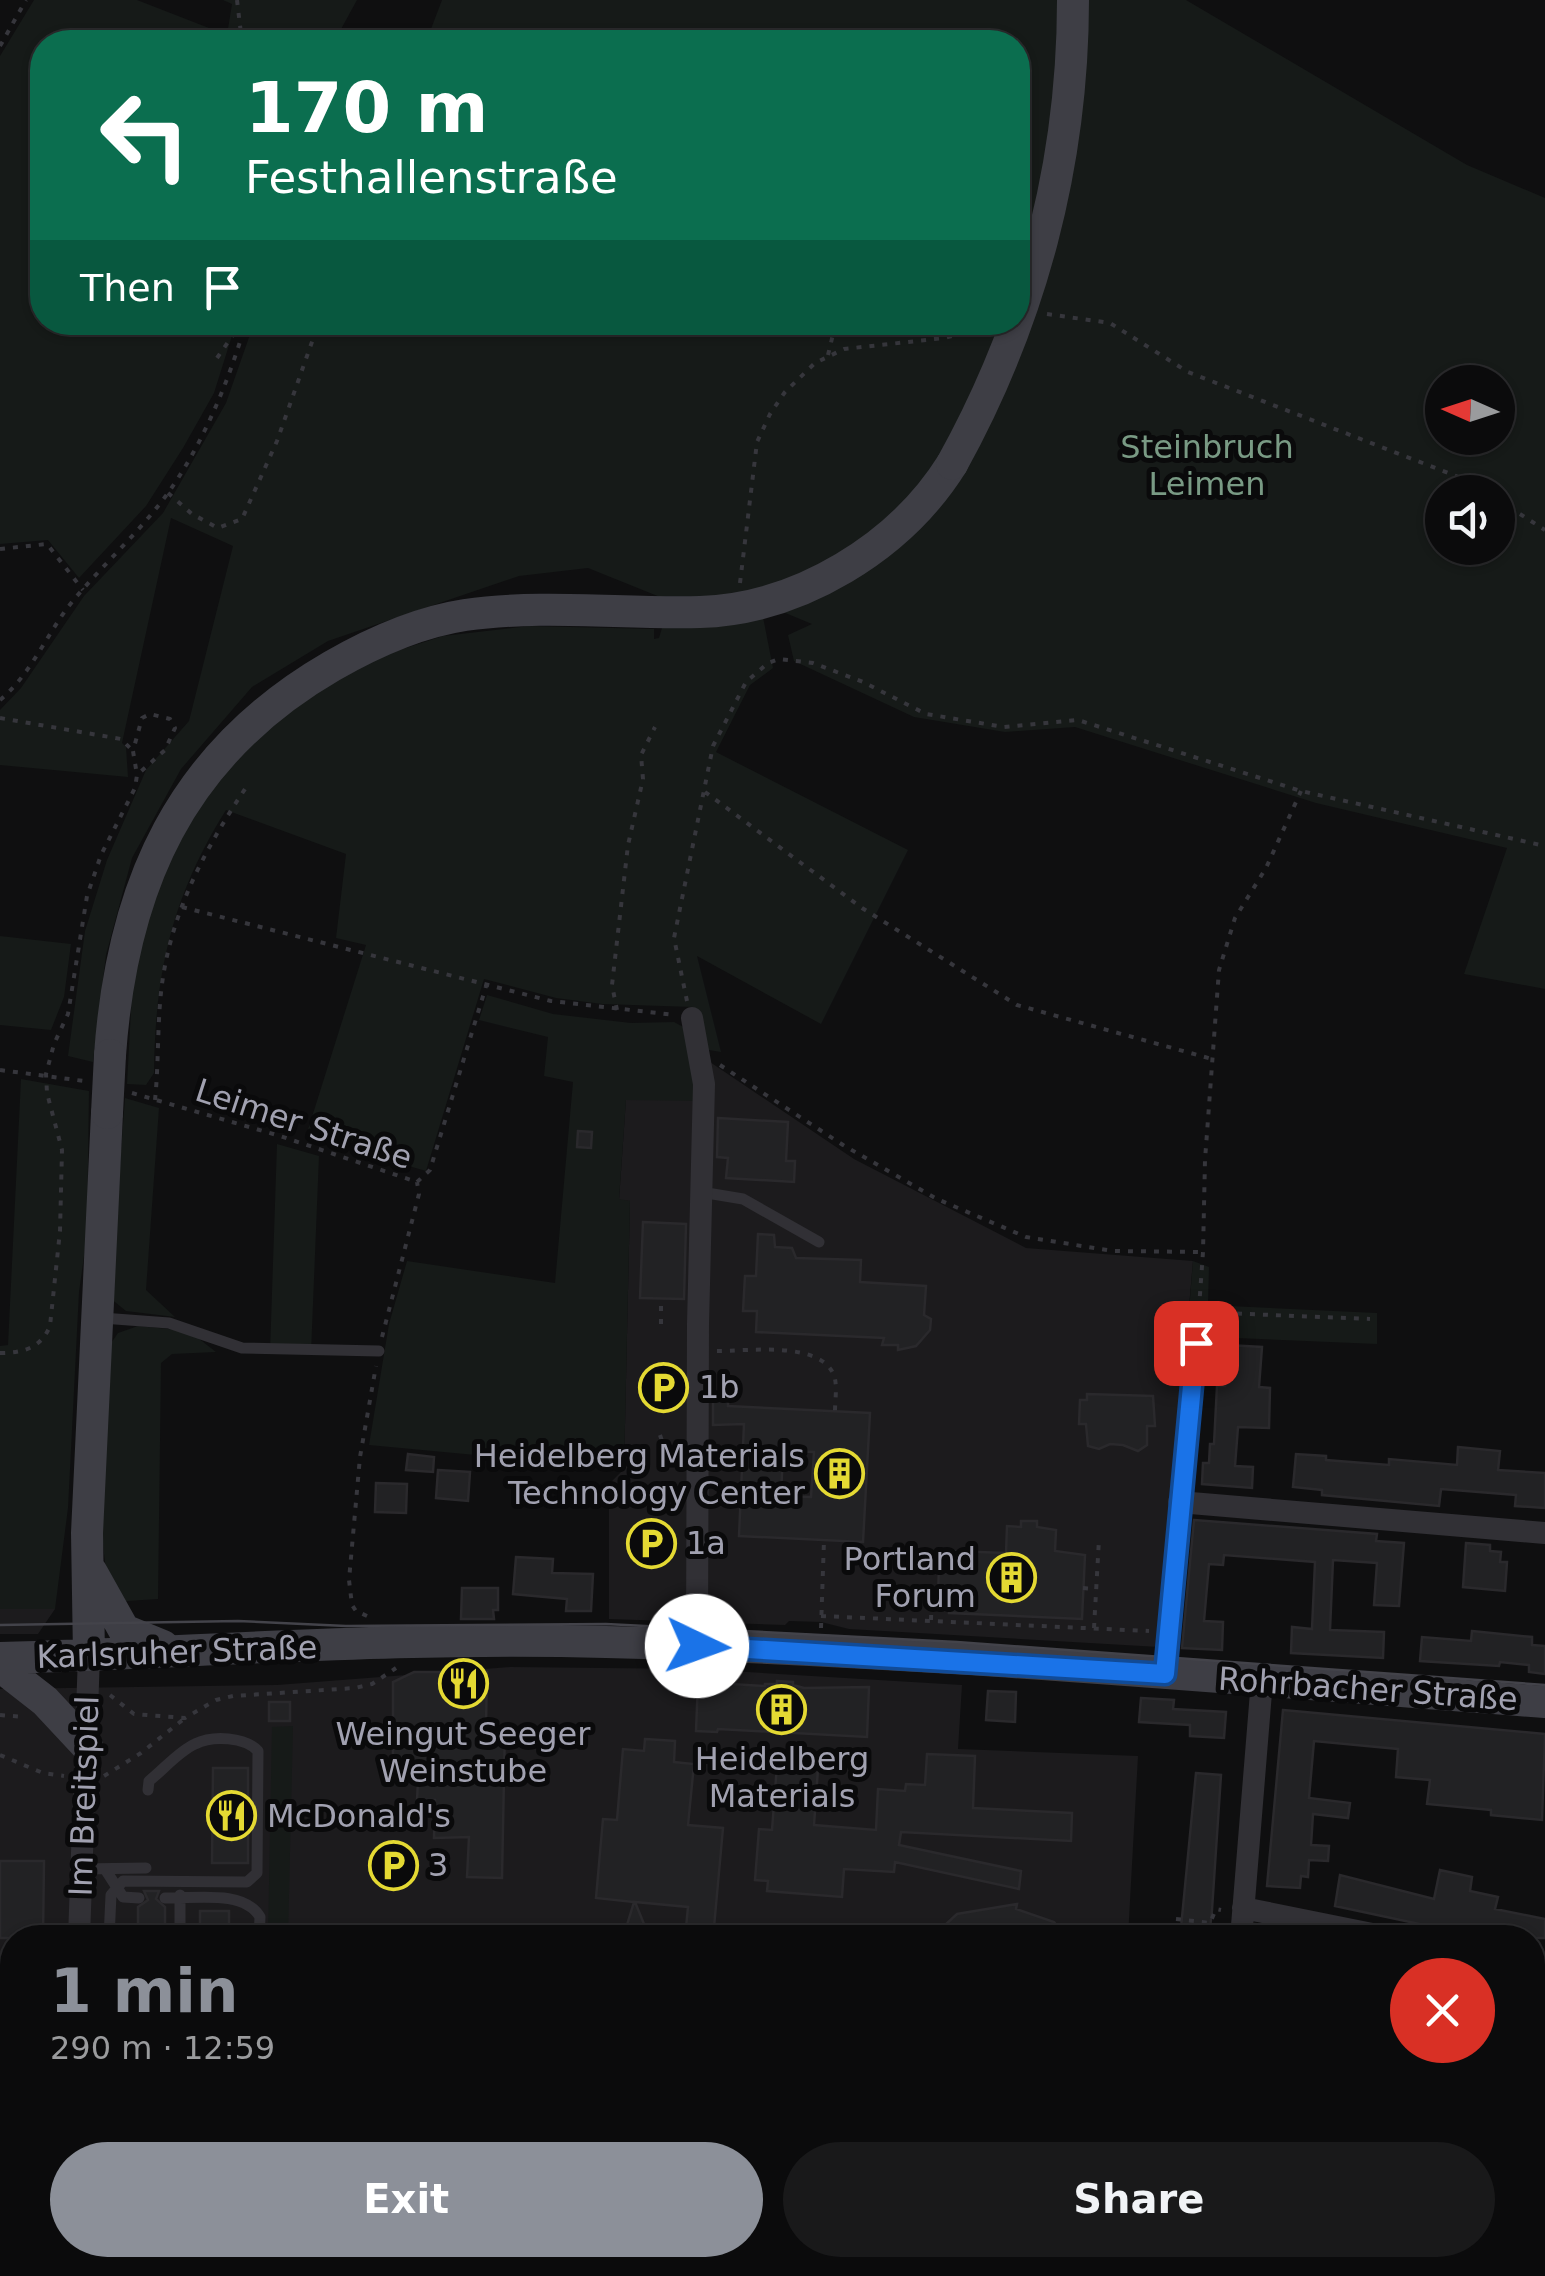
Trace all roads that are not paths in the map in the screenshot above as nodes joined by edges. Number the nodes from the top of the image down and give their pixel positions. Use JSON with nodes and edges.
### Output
{"nodes":[{"id":1,"x":1073,"y":0,"type":"edge"},
{"id":2,"x":1030,"y":282,"type":"edge"},
{"id":3,"x":1011,"y":335,"type":"edge"},
{"id":4,"x":692,"y":1018,"type":"road end"},
{"id":5,"x":701,"y":1192,"type":"junction"},
{"id":6,"x":819,"y":1242,"type":"dead end"},
{"id":7,"x":97,"y":1318,"type":"junction"},
{"id":8,"x":1196,"y":1343,"type":"road end"},
{"id":9,"x":378,"y":1351,"type":"road end"},
{"id":10,"x":1179,"y":1502,"type":"junction"},
{"id":11,"x":1545,"y":1533,"type":"edge"},
{"id":12,"x":87,"y":1562,"type":"junction"},
{"id":13,"x":353,"y":1646,"type":"joint"},
{"id":14,"x":697,"y":1646,"type":"junction"},
{"id":15,"x":170,"y":1652,"type":"junction"},
{"id":16,"x":89,"y":1656,"type":"junction"},
{"id":17,"x":0,"y":1662,"type":"edge"},
{"id":18,"x":1165,"y":1674,"type":"junction"},
{"id":19,"x":1262,"y":1680,"type":"junction"},
{"id":20,"x":1545,"y":1702,"type":"edge"},
{"id":21,"x":86,"y":1762,"type":"junction"},
{"id":22,"x":148,"y":1790,"type":"dead end"},
{"id":23,"x":146,"y":1868,"type":"dead end"},
{"id":24,"x":93,"y":1869,"type":"junction"},
{"id":25,"x":180,"y":1881,"type":"junction"},
{"id":26,"x":116,"y":1886,"type":"junction"},
{"id":27,"x":138,"y":1898,"type":"dead end"},
{"id":28,"x":166,"y":1898,"type":"dead end"},
{"id":29,"x":180,"y":1898,"type":"junction"},
{"id":30,"x":1237,"y":1909,"type":"junction"},
{"id":31,"x":82,"y":1925,"type":"edge"},
{"id":32,"x":110,"y":1925,"type":"edge"},
{"id":33,"x":180,"y":1925,"type":"edge"},
{"id":34,"x":260,"y":1925,"type":"edge"},
{"id":35,"x":1239,"y":1925,"type":"edge"},
{"id":36,"x":1323,"y":1925,"type":"edge"}],
"edges":[{"from":1,"to":2,"type":"main road","bridge":true},
{"from":3,"to":7,"type":"main road","bridge":true},
{"from":4,"to":5,"type":"street"},
{"from":5,"to":6,"type":"lane"},
{"from":5,"to":14,"type":"street"},
{"from":7,"to":9,"type":"lane"},
{"from":7,"to":12,"type":"main road"},
{"from":8,"to":10,"type":"street"},
{"from":10,"to":11,"type":"street"},
{"from":10,"to":18,"type":"street"},
{"from":12,"to":15,"type":"main road"},
{"from":12,"to":16,"type":"main road"},
{"from":13,"to":14,"type":"main road","name":"Rohrbacher Straße"},
{"from":13,"to":15,"type":"main road","name":"Karlsruher Straße"},
{"from":14,"to":18,"type":"main road","name":"Rohrbacher Straße"},
{"from":15,"to":16,"type":"main road","name":"Karlsruher Straße"},
{"from":16,"to":17,"type":"main road","name":"Karlsruher Straße"},
{"from":16,"to":21,"type":"street","name":"Im Breitspiel"},
{"from":17,"to":21,"type":"main road"},
{"from":18,"to":19,"type":"main road","name":"Rohrbacher Straße"},
{"from":19,"to":20,"type":"main road","name":"Rohrbacher Straße"},
{"from":19,"to":30,"type":"street"},
{"from":21,"to":24,"type":"street","name":"Im Breitspiel"},
{"from":22,"to":25,"type":"lane"},
{"from":23,"to":24,"type":"lane"},
{"from":24,"to":26,"type":"lane"},
{"from":24,"to":31,"type":"street","name":"Im Breitspiel"},
{"from":25,"to":26,"type":"lane"},
{"from":25,"to":29,"type":"lane"},
{"from":26,"to":27,"type":"lane"},
{"from":26,"to":32,"type":"lane"},
{"from":28,"to":29,"type":"lane"},
{"from":29,"to":33,"type":"lane"},
{"from":29,"to":34,"type":"lane"},
{"from":30,"to":35,"type":"street"},
{"from":30,"to":36,"type":"street"}]}
